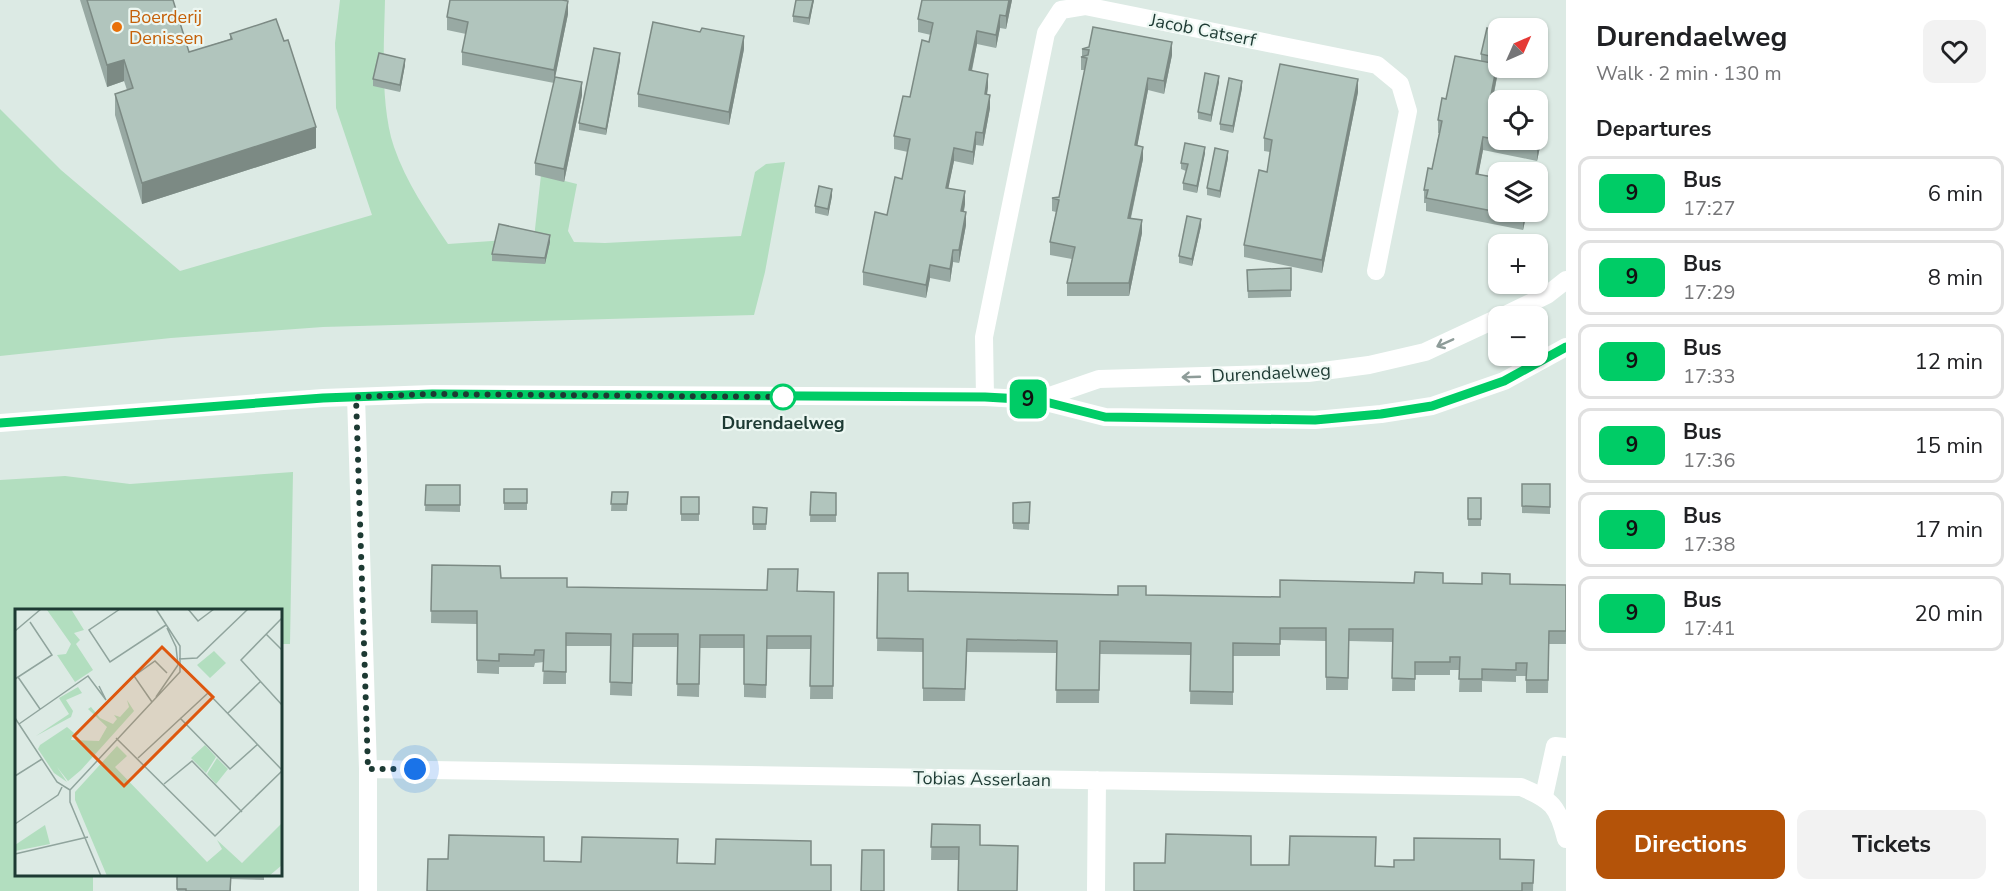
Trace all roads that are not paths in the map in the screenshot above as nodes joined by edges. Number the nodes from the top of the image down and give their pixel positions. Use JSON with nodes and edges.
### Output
{"nodes":[{"id":1,"x":1376,"y":271,"type":"dead end"},
{"id":2,"x":1566,"y":280,"type":"edge"},
{"id":3,"x":1524,"y":306,"type":"edge"},
{"id":4,"x":1488,"y":323,"type":"edge"},
{"id":5,"x":1566,"y":347,"type":"edge"},
{"id":6,"x":356,"y":397,"type":"junction"},
{"id":7,"x":985,"y":397,"type":"junction"},
{"id":8,"x":1038,"y":400,"type":"junction"},
{"id":9,"x":0,"y":423,"type":"edge"},
{"id":10,"x":1566,"y":747,"type":"edge"},
{"id":11,"x":368,"y":769,"type":"junction"},
{"id":12,"x":1097,"y":780,"type":"junction"},
{"id":13,"x":1544,"y":796,"type":"junction"},
{"id":14,"x":1566,"y":839,"type":"edge"},
{"id":15,"x":368,"y":891,"type":"edge"},
{"id":16,"x":1096,"y":891,"type":"edge"}],
"edges":[{"from":1,"to":7,"type":"street","name":"Jacob Catserf"},
{"from":2,"to":3,"type":"street","name":"Durendaelweg"},
{"from":4,"to":8,"type":"street","name":"Durendaelweg","one_way":true},
{"from":5,"to":8,"type":"street","name":"Durendaelweg"},
{"from":6,"to":7,"type":"street","name":"Durendaelweg"},
{"from":6,"to":9,"type":"street","name":"Durendaelweg"},
{"from":6,"to":11,"type":"street"},
{"from":7,"to":8,"type":"street","name":"Durendaelweg"},
{"from":10,"to":13,"type":"street"},
{"from":11,"to":12,"type":"street","name":"Tobias Asserlaan"},
{"from":11,"to":15,"type":"street"},
{"from":12,"to":13,"type":"street","name":"Tobias Asserlaan"},
{"from":12,"to":16,"type":"street"},
{"from":13,"to":14,"type":"street"}]}
